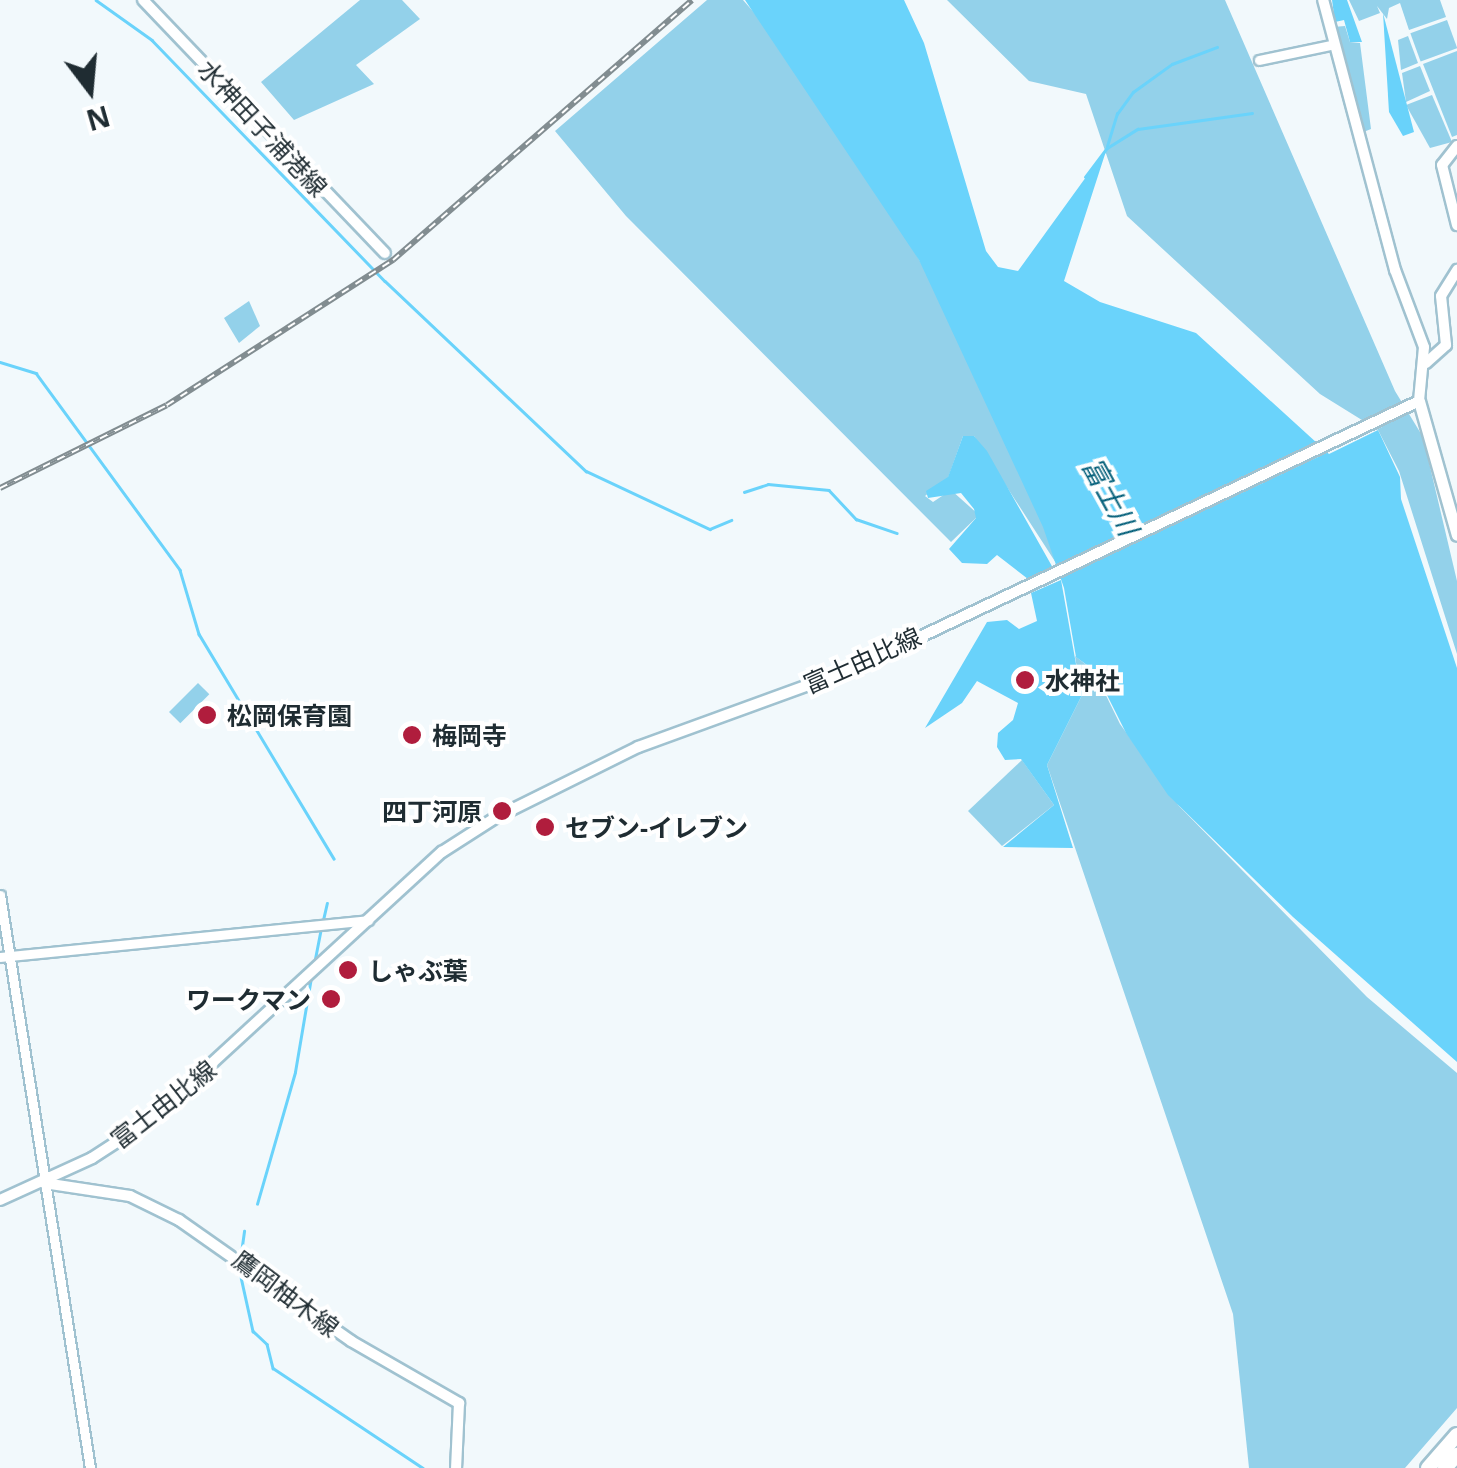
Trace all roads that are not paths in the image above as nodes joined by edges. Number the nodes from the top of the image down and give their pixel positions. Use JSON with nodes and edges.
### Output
{"nodes":[{"id":1,"x":144,"y":0,"type":"edge"},
{"id":2,"x":1324,"y":0,"type":"edge"},
{"id":3,"x":1331,"y":45,"type":"junction"},
{"id":4,"x":1258,"y":60,"type":"dead end"},
{"id":5,"x":1457,"y":146,"type":"edge"},
{"id":6,"x":1457,"y":225,"type":"edge"},
{"id":7,"x":385,"y":253,"type":"dead end"},
{"id":8,"x":1457,"y":270,"type":"edge"},
{"id":9,"x":1426,"y":364,"type":"junction"},
{"id":10,"x":1419,"y":401,"type":"junction"},
{"id":11,"x":1457,"y":534,"type":"edge"},
{"id":12,"x":0,"y":896,"type":"edge"},
{"id":13,"x":368,"y":920,"type":"junction"},
{"id":14,"x":4,"y":956,"type":"edge"},
{"id":15,"x":44,"y":1182,"type":"junction"},
{"id":16,"x":0,"y":1200,"type":"edge"},
{"id":17,"x":1457,"y":1436,"type":"edge"},
{"id":18,"x":1457,"y":1454,"type":"edge"},
{"id":19,"x":90,"y":1468,"type":"edge"},
{"id":20,"x":456,"y":1468,"type":"edge"},
{"id":21,"x":1428,"y":1468,"type":"edge"},
{"id":22,"x":1446,"y":1468,"type":"edge"}],
"edges":[{"from":1,"to":7,"type":"main road","name":"水神田子浦港線"},
{"from":2,"to":3,"type":"main road"},
{"from":3,"to":4,"type":"street"},
{"from":3,"to":9,"type":"main road"},
{"from":5,"to":6,"type":"main road"},
{"from":8,"to":9,"type":"main road"},
{"from":9,"to":10,"type":"main road"},
{"from":10,"to":11,"type":"main road"},
{"from":10,"to":13,"type":"main road","name":"富士由比線"},
{"from":12,"to":14,"type":"street"},
{"from":13,"to":14,"type":"street"},
{"from":13,"to":15,"type":"main road","name":"富士由比線"},
{"from":14,"to":15,"type":"street"},
{"from":15,"to":16,"type":"main road","name":"富士由比線"},
{"from":15,"to":19,"type":"street"},
{"from":15,"to":20,"type":"main road","name":"鷹岡柚木線"},
{"from":17,"to":21,"type":"highway"},
{"from":18,"to":22,"type":"highway"}]}
